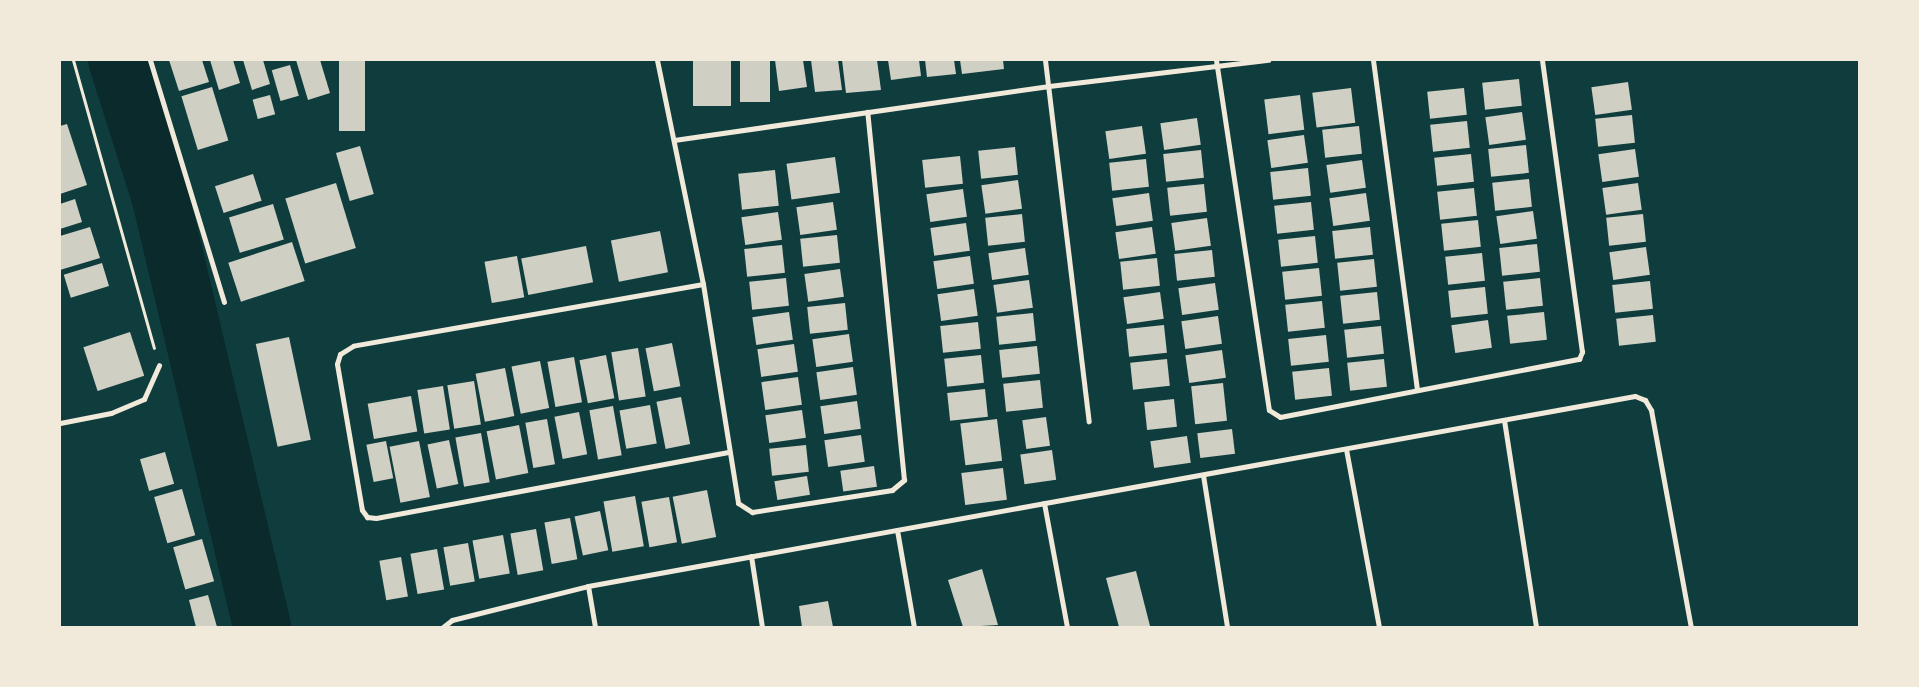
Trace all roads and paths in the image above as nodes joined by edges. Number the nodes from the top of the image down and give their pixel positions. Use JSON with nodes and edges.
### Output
{"nodes":[{"id":1,"x":73,"y":60,"type":"edge"},
{"id":2,"x":150,"y":60,"type":"edge"},
{"id":3,"x":657,"y":60,"type":"edge"},
{"id":4,"x":1045,"y":60,"type":"edge"},
{"id":5,"x":1216,"y":60,"type":"edge"},
{"id":6,"x":1268,"y":60,"type":"edge"},
{"id":7,"x":1373,"y":60,"type":"edge"},
{"id":8,"x":1542,"y":60,"type":"edge"},
{"id":9,"x":1217,"y":67,"type":"junction"},
{"id":10,"x":1049,"y":86,"type":"junction"},
{"id":11,"x":867,"y":112,"type":"junction"},
{"id":12,"x":674,"y":140,"type":"junction"},
{"id":13,"x":703,"y":284,"type":"junction"},
{"id":14,"x":224,"y":302,"type":"dead end"},
{"id":15,"x":159,"y":366,"type":"joint"},
{"id":16,"x":1417,"y":389,"type":"junction"},
{"id":17,"x":1504,"y":420,"type":"junction"},
{"id":18,"x":1089,"y":421,"type":"dead end"},
{"id":19,"x":60,"y":423,"type":"edge"},
{"id":20,"x":1346,"y":448,"type":"junction"},
{"id":21,"x":727,"y":452,"type":"junction"},
{"id":22,"x":1203,"y":475,"type":"junction"},
{"id":23,"x":1044,"y":503,"type":"junction"},
{"id":24,"x":898,"y":530,"type":"junction"},
{"id":25,"x":751,"y":556,"type":"junction"},
{"id":26,"x":588,"y":586,"type":"junction"},
{"id":27,"x":442,"y":627,"type":"edge"},
{"id":28,"x":595,"y":627,"type":"edge"},
{"id":29,"x":762,"y":627,"type":"edge"},
{"id":30,"x":914,"y":627,"type":"edge"},
{"id":31,"x":1066,"y":627,"type":"edge"},
{"id":32,"x":1227,"y":627,"type":"edge"},
{"id":33,"x":1379,"y":627,"type":"edge"},
{"id":34,"x":1536,"y":627,"type":"edge"},
{"id":35,"x":1691,"y":627,"type":"edge"}],
"edges":[{"from":1,"to":15,"type":"path"},
{"from":2,"to":14,"type":"street"},
{"from":3,"to":12,"type":"street"},
{"from":4,"to":10,"type":"street"},
{"from":5,"to":9,"type":"street"},
{"from":6,"to":9,"type":"street"},
{"from":7,"to":16,"type":"street"},
{"from":8,"to":16,"type":"street"},
{"from":9,"to":10,"type":"street"},
{"from":9,"to":16,"type":"street"},
{"from":10,"to":11,"type":"street"},
{"from":10,"to":18,"type":"street"},
{"from":11,"to":12,"type":"street"},
{"from":11,"to":21,"type":"street"},
{"from":12,"to":13,"type":"street"},
{"from":13,"to":21,"type":"street"},
{"from":13,"to":21,"type":"street"},
{"from":15,"to":19,"type":"street"},
{"from":17,"to":20,"type":"street"},
{"from":17,"to":34,"type":"street"},
{"from":17,"to":35,"type":"street"},
{"from":20,"to":22,"type":"street"},
{"from":20,"to":33,"type":"street"},
{"from":22,"to":23,"type":"street"},
{"from":22,"to":32,"type":"street"},
{"from":23,"to":24,"type":"street"},
{"from":23,"to":31,"type":"street"},
{"from":24,"to":25,"type":"street"},
{"from":24,"to":30,"type":"street"},
{"from":25,"to":26,"type":"street"},
{"from":25,"to":29,"type":"street"},
{"from":26,"to":27,"type":"street"},
{"from":26,"to":28,"type":"street"}]}
